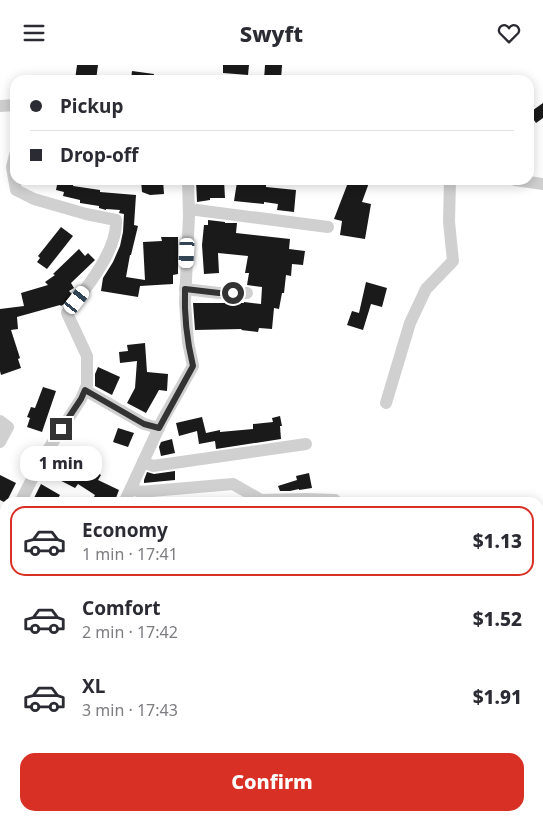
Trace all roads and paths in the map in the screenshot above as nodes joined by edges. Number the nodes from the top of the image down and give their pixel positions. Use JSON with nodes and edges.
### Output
{"nodes":[{"id":1,"x":15,"y":185,"type":"edge"},
{"id":2,"x":188,"y":185,"type":"edge"},
{"id":3,"x":450,"y":185,"type":"edge"},
{"id":4,"x":189,"y":209,"type":"junction"},
{"id":5,"x":328,"y":227,"type":"dead end"},
{"id":6,"x":185,"y":289,"type":"junction"},
{"id":7,"x":247,"y":293,"type":"dead end"},
{"id":8,"x":85,"y":390,"type":"junction"},
{"id":9,"x":386,"y":403,"type":"dead end"},
{"id":10,"x":0,"y":421,"type":"edge"},
{"id":11,"x":159,"y":428,"type":"junction"},
{"id":12,"x":0,"y":442,"type":"edge"},
{"id":13,"x":306,"y":443,"type":"dead end"},
{"id":14,"x":143,"y":462,"type":"junction"},
{"id":15,"x":131,"y":488,"type":"junction"},
{"id":16,"x":23,"y":497,"type":"edge"},
{"id":17,"x":127,"y":497,"type":"edge"},
{"id":18,"x":257,"y":497,"type":"edge"}],
"edges":[{"from":1,"to":8,"type":"street"},
{"from":2,"to":4,"type":"street"},
{"from":3,"to":9,"type":"street"},
{"from":4,"to":5,"type":"street"},
{"from":4,"to":6,"type":"street"},
{"from":6,"to":7,"type":"street"},
{"from":6,"to":11,"type":"street"},
{"from":8,"to":11,"type":"street"},
{"from":8,"to":16,"type":"street"},
{"from":10,"to":12,"type":"street"},
{"from":11,"to":14,"type":"street"},
{"from":13,"to":14,"type":"street"},
{"from":14,"to":15,"type":"street"},
{"from":15,"to":17,"type":"street"},
{"from":15,"to":18,"type":"street"}]}
